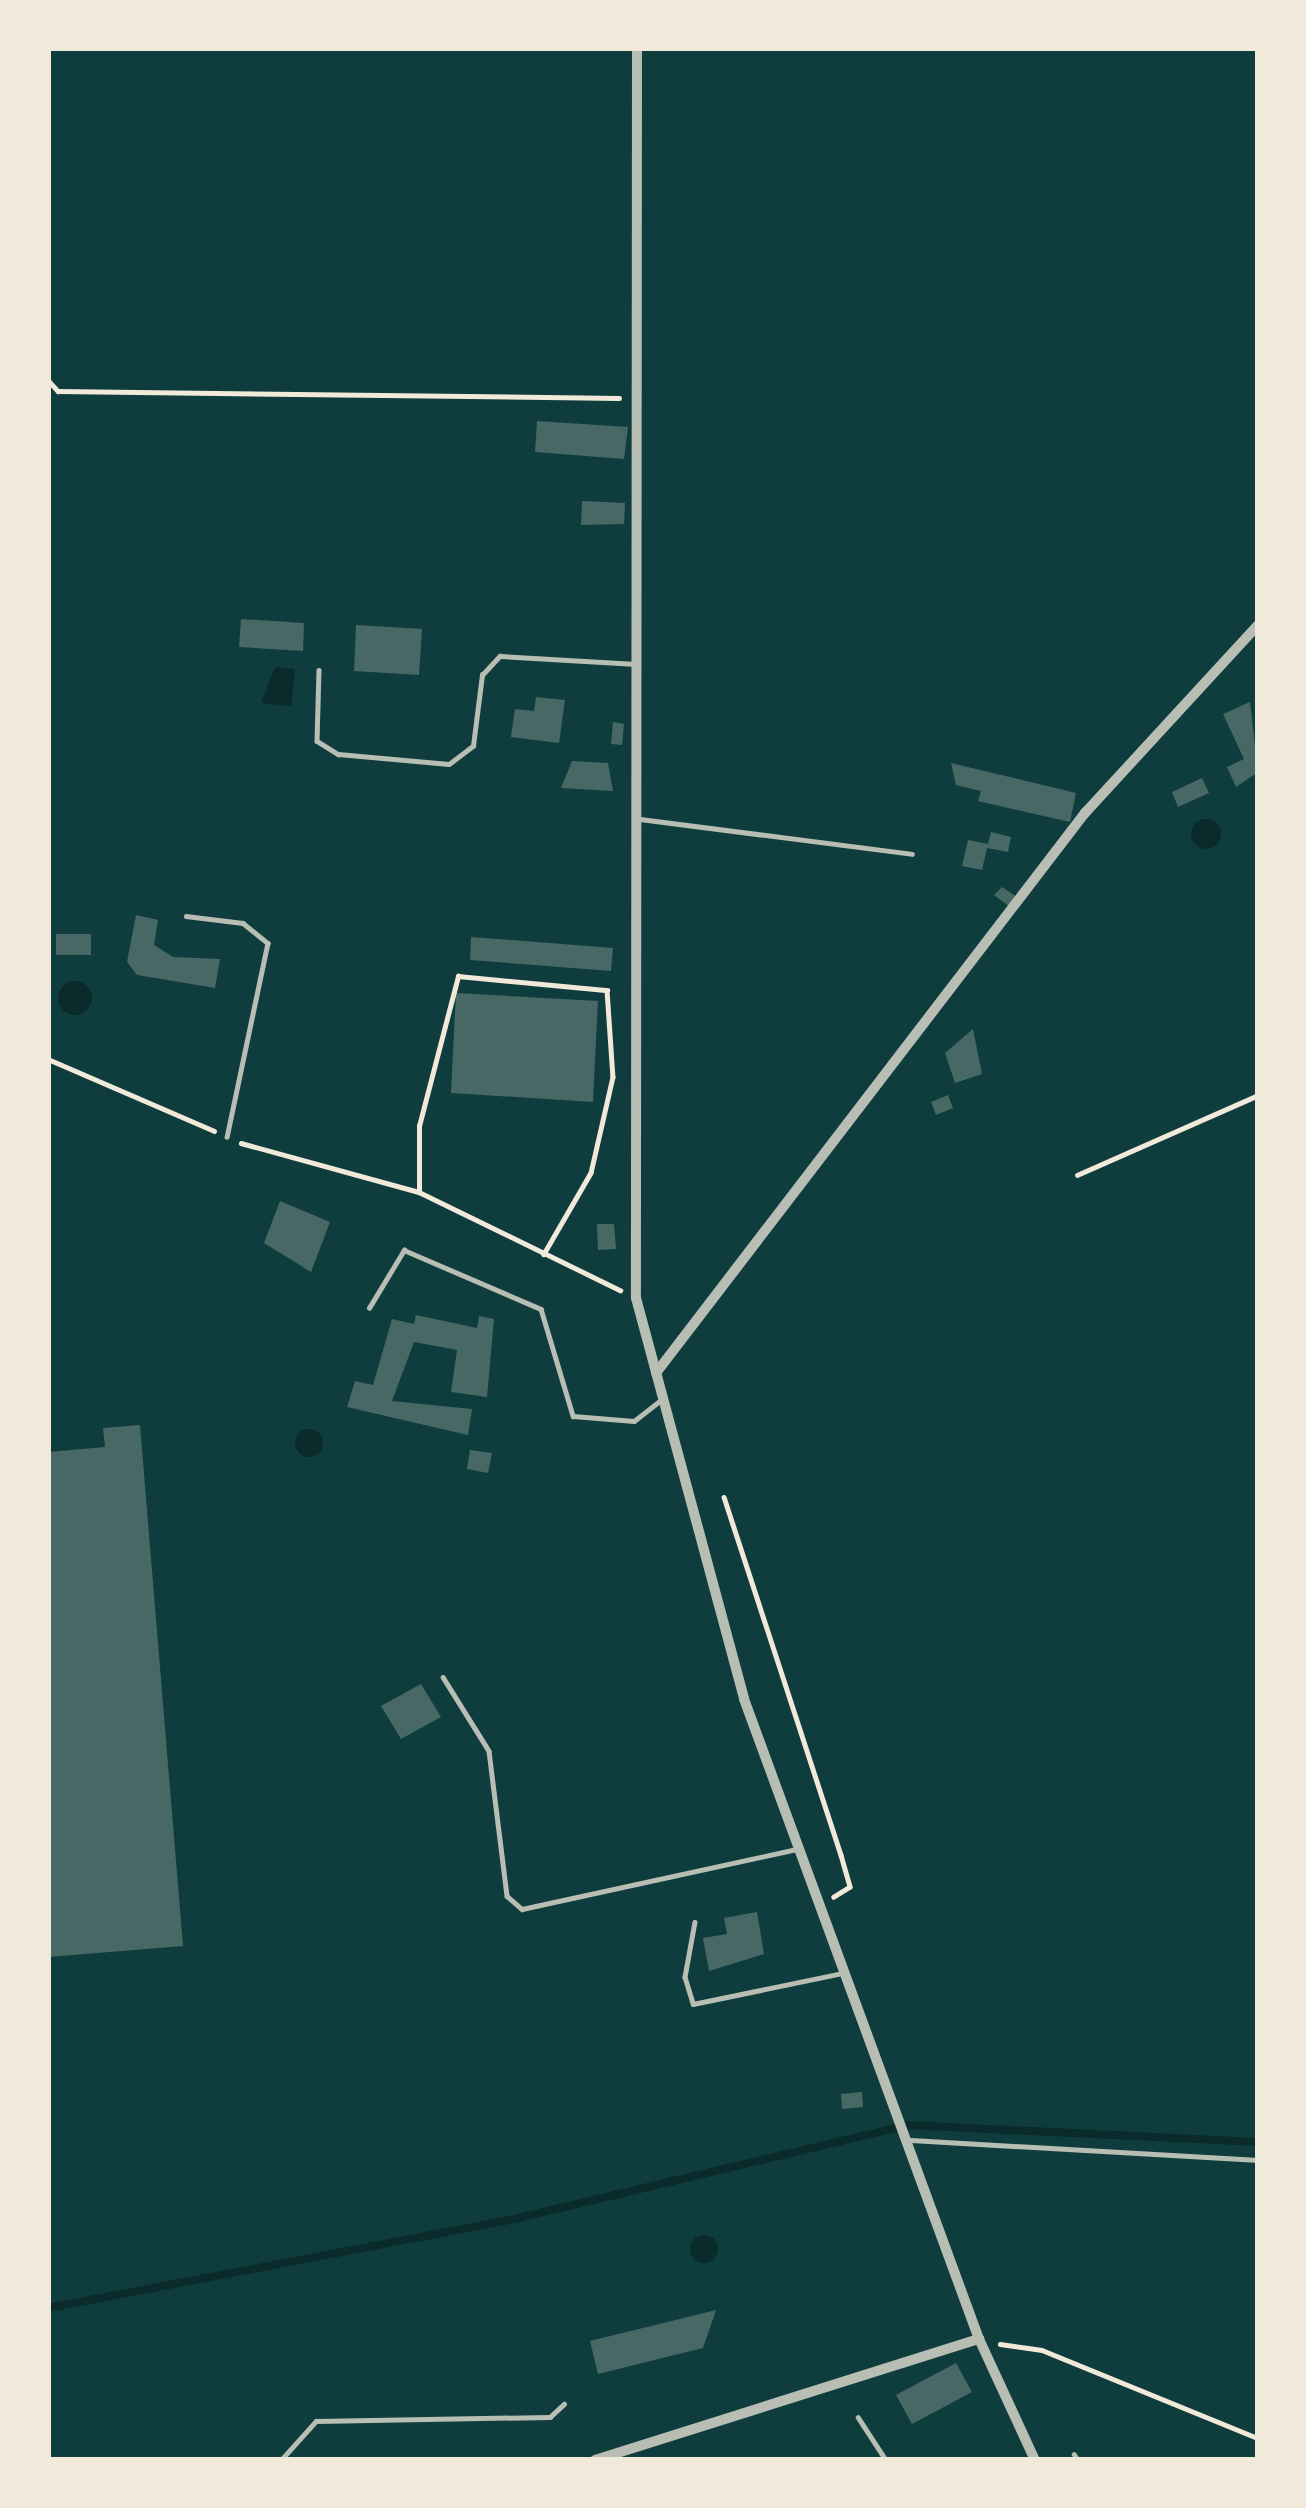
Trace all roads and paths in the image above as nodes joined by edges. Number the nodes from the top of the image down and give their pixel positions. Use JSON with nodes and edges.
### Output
{"nodes":[{"id":1,"x":637,"y":48,"type":"edge"},
{"id":2,"x":48,"y":380,"type":"edge"},
{"id":3,"x":633,"y":397,"type":"junction"},
{"id":4,"x":1258,"y":625,"type":"edge"},
{"id":5,"x":636,"y":664,"type":"junction"},
{"id":6,"x":319,"y":670,"type":"dead end"},
{"id":7,"x":640,"y":819,"type":"junction"},
{"id":8,"x":911,"y":854,"type":"dead end"},
{"id":9,"x":186,"y":916,"type":"dead end"},
{"id":10,"x":48,"y":1059,"type":"edge"},
{"id":11,"x":1258,"y":1095,"type":"edge"},
{"id":12,"x":227,"y":1137,"type":"junction"},
{"id":13,"x":1077,"y":1175,"type":"dead end"},
{"id":14,"x":419,"y":1192,"type":"junction"},
{"id":15,"x":544,"y":1254,"type":"junction"},
{"id":16,"x":636,"y":1298,"type":"junction"},
{"id":17,"x":369,"y":1308,"type":"dead end"},
{"id":18,"x":656,"y":1373,"type":"junction"},
{"id":19,"x":662,"y":1399,"type":"junction"},
{"id":20,"x":724,"y":1497,"type":"dead end"},
{"id":21,"x":443,"y":1677,"type":"dead end"},
{"id":22,"x":798,"y":1849,"type":"junction"},
{"id":23,"x":820,"y":1907,"type":"junction"},
{"id":24,"x":695,"y":1922,"type":"dead end"},
{"id":25,"x":843,"y":1973,"type":"junction"},
{"id":26,"x":905,"y":2139,"type":"junction"},
{"id":27,"x":1258,"y":2161,"type":"edge"},
{"id":28,"x":981,"y":2343,"type":"junction"},
{"id":29,"x":564,"y":2404,"type":"dead end"},
{"id":30,"x":858,"y":2417,"type":"dead end"},
{"id":31,"x":1258,"y":2438,"type":"edge"},
{"id":32,"x":281,"y":2460,"type":"edge"},
{"id":33,"x":595,"y":2460,"type":"edge"},
{"id":34,"x":886,"y":2460,"type":"edge"},
{"id":35,"x":1035,"y":2460,"type":"edge"}],
"edges":[{"from":1,"to":3,"type":"street"},
{"from":2,"to":3,"type":"path"},
{"from":3,"to":5,"type":"street"},
{"from":4,"to":18,"type":"street"},
{"from":5,"to":6,"type":"lane"},
{"from":5,"to":7,"type":"street"},
{"from":7,"to":8,"type":"lane"},
{"from":7,"to":16,"type":"street"},
{"from":9,"to":12,"type":"lane"},
{"from":10,"to":12,"type":"path"},
{"from":11,"to":13,"type":"path"},
{"from":12,"to":14,"type":"path"},
{"from":14,"to":15,"type":"path"},
{"from":14,"to":15,"type":"path"},
{"from":15,"to":16,"type":"path"},
{"from":16,"to":18,"type":"street"},
{"from":17,"to":19,"type":"lane"},
{"from":18,"to":19,"type":"street"},
{"from":19,"to":22,"type":"street"},
{"from":20,"to":23,"type":"path"},
{"from":21,"to":22,"type":"lane"},
{"from":22,"to":23,"type":"street"},
{"from":23,"to":25,"type":"street"},
{"from":24,"to":25,"type":"lane"},
{"from":25,"to":26,"type":"street"},
{"from":26,"to":27,"type":"lane"},
{"from":26,"to":28,"type":"street"},
{"from":28,"to":31,"type":"path"},
{"from":28,"to":33,"type":"street"},
{"from":28,"to":35,"type":"street"},
{"from":29,"to":32,"type":"lane"},
{"from":30,"to":34,"type":"lane"}]}
